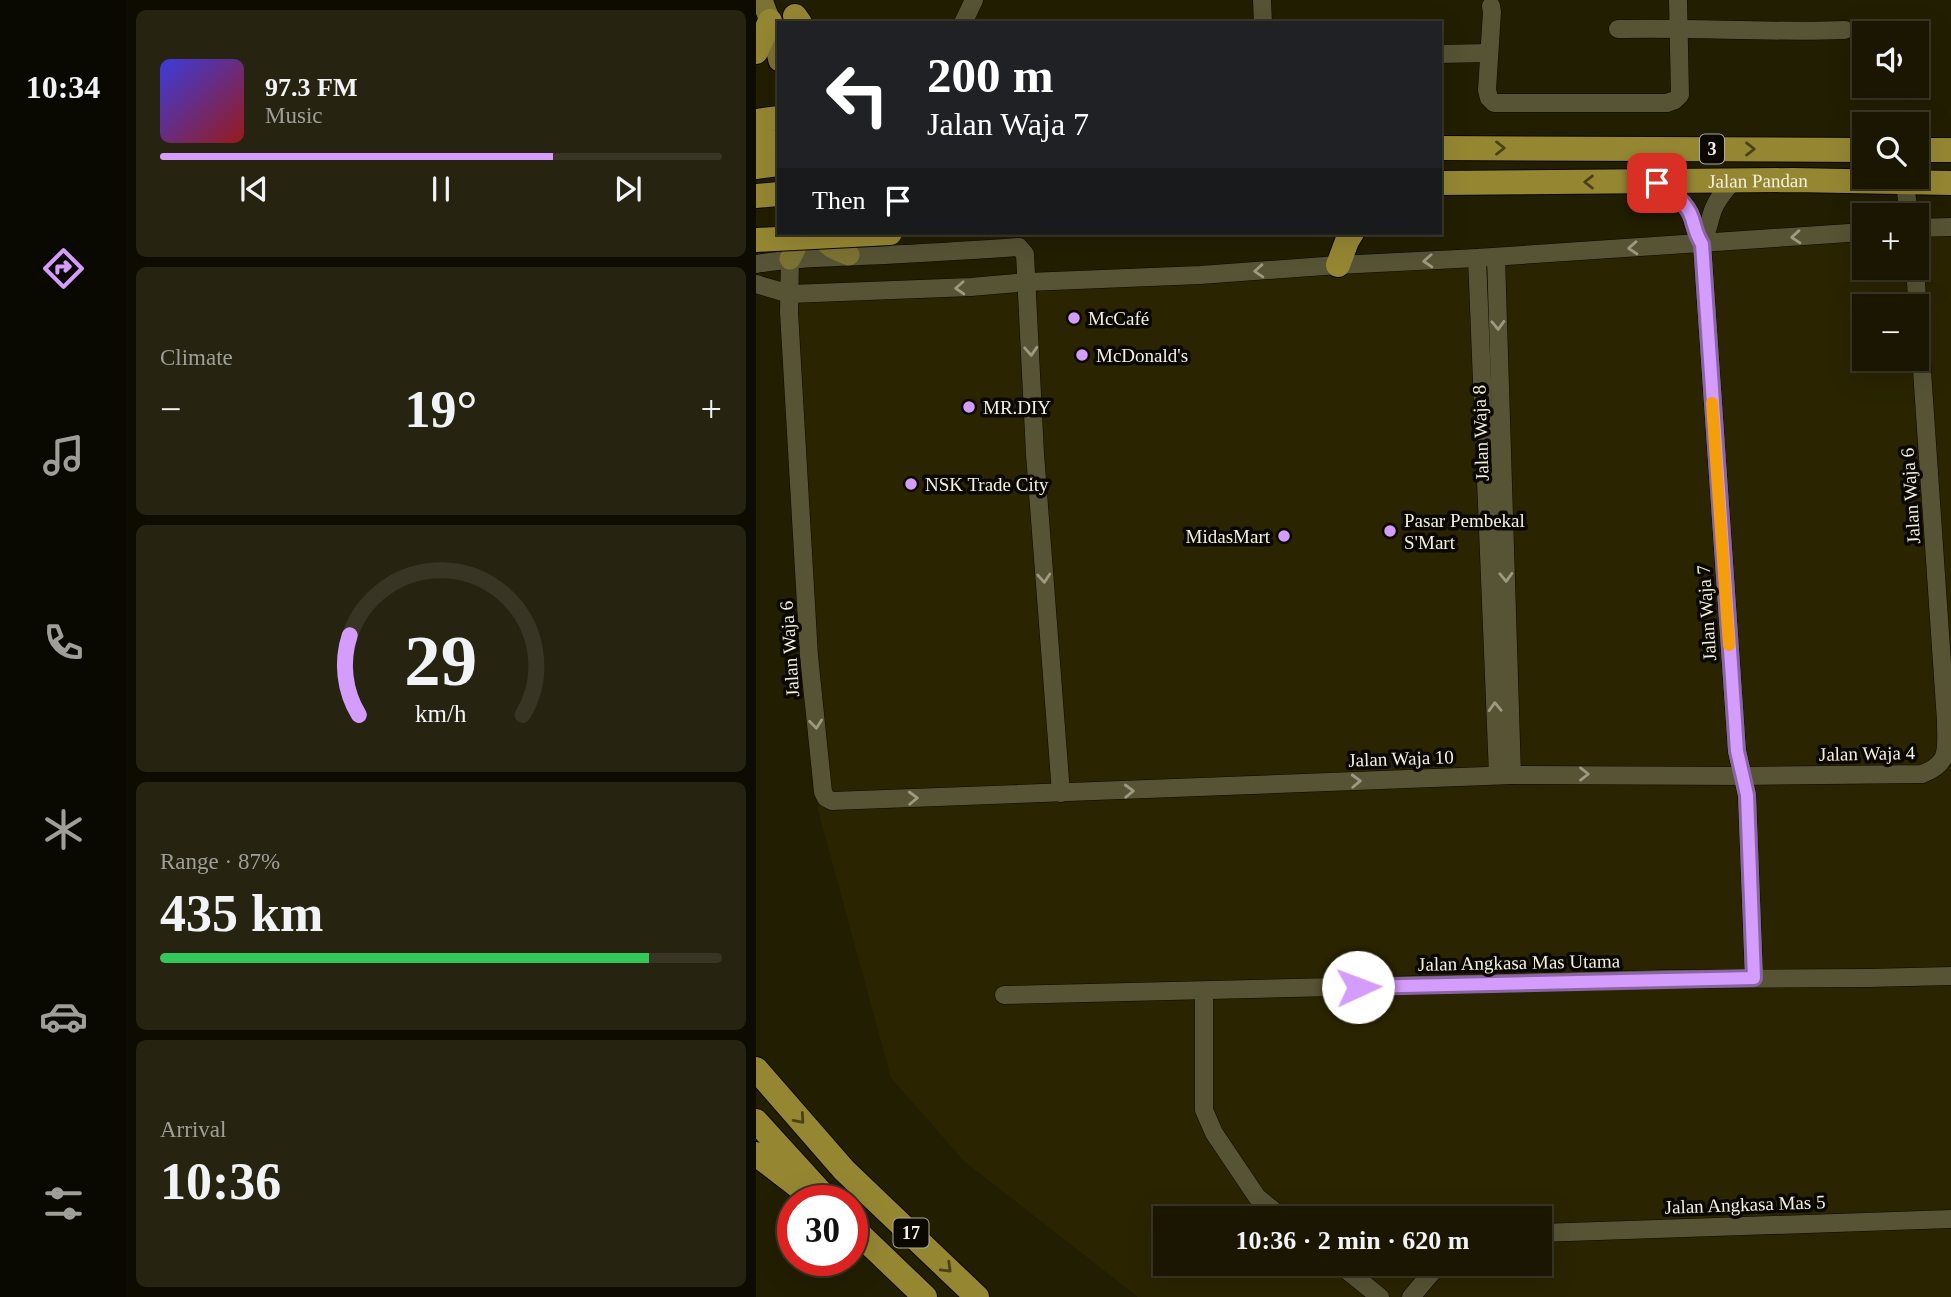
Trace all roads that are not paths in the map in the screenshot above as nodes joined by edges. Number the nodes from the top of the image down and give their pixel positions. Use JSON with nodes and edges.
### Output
{"nodes":[{"id":1,"x":974,"y":0,"type":"edge"},
{"id":2,"x":1262,"y":0,"type":"edge"},
{"id":3,"x":1678,"y":0,"type":"edge"},
{"id":4,"x":1491,"y":6,"type":"dead end"},
{"id":5,"x":766,"y":11,"type":"edge"},
{"id":6,"x":964,"y":21,"type":"edge"},
{"id":7,"x":1262,"y":21,"type":"edge"},
{"id":8,"x":1678,"y":27,"type":"junction"},
{"id":9,"x":1618,"y":29,"type":"dead end"},
{"id":10,"x":1845,"y":30,"type":"dead end"},
{"id":11,"x":756,"y":52,"type":"edge"},
{"id":12,"x":777,"y":53,"type":"edge"},
{"id":13,"x":1489,"y":53,"type":"junction"},
{"id":14,"x":1442,"y":54,"type":"edge"},
{"id":15,"x":777,"y":118,"type":"edge"},
{"id":16,"x":756,"y":121,"type":"edge"},
{"id":17,"x":777,"y":142,"type":"edge"},
{"id":18,"x":756,"y":144,"type":"edge"},
{"id":19,"x":1442,"y":148,"type":"edge"},
{"id":20,"x":1852,"y":150,"type":"edge"},
{"id":21,"x":1929,"y":150,"type":"edge"},
{"id":22,"x":1951,"y":150,"type":"edge"},
{"id":23,"x":777,"y":164,"type":"edge"},
{"id":24,"x":756,"y":167,"type":"edge"},
{"id":25,"x":1733,"y":181,"type":"junction"},
{"id":26,"x":1852,"y":182,"type":"edge"},
{"id":27,"x":1442,"y":183,"type":"edge"},
{"id":28,"x":1657,"y":183,"type":"junction"},
{"id":29,"x":1929,"y":183,"type":"edge"},
{"id":30,"x":1951,"y":183,"type":"edge"},
{"id":31,"x":777,"y":194,"type":"edge"},
{"id":32,"x":756,"y":196,"type":"edge"},
{"id":33,"x":1951,"y":227,"type":"edge"},
{"id":34,"x":1929,"y":228,"type":"edge"},
{"id":35,"x":1852,"y":233,"type":"edge"},
{"id":36,"x":801,"y":235,"type":"edge"},
{"id":37,"x":822,"y":235,"type":"edge"},
{"id":38,"x":852,"y":235,"type":"edge"},
{"id":39,"x":1351,"y":235,"type":"edge"},
{"id":40,"x":756,"y":240,"type":"edge"},
{"id":41,"x":1702,"y":244,"type":"junction"},
{"id":42,"x":849,"y":255,"type":"junction"},
{"id":43,"x":1496,"y":257,"type":"junction"},
{"id":44,"x":1477,"y":258,"type":"junction"},
{"id":45,"x":772,"y":261,"type":"edge"},
{"id":46,"x":1338,"y":265,"type":"junction"},
{"id":47,"x":1916,"y":280,"type":"edge"},
{"id":48,"x":1028,"y":282,"type":"junction"},
{"id":49,"x":760,"y":285,"type":"edge"},
{"id":50,"x":790,"y":294,"type":"junction"},
{"id":51,"x":1949,"y":721,"type":"edge"},
{"id":52,"x":1505,"y":775,"type":"junction"},
{"id":53,"x":1743,"y":776,"type":"junction"},
{"id":54,"x":1061,"y":793,"type":"junction"},
{"id":55,"x":1951,"y":976,"type":"edge"},
{"id":56,"x":1754,"y":978,"type":"junction"},
{"id":57,"x":1204,"y":991,"type":"junction"},
{"id":58,"x":1004,"y":995,"type":"dead end"},
{"id":59,"x":756,"y":1069,"type":"edge"},
{"id":60,"x":756,"y":1121,"type":"edge"},
{"id":61,"x":756,"y":1154,"type":"edge"},
{"id":62,"x":796,"y":1185,"type":"edge"},
{"id":63,"x":814,"y":1185,"type":"edge"},
{"id":64,"x":1268,"y":1206,"type":"edge"},
{"id":65,"x":1951,"y":1219,"type":"edge"},
{"id":66,"x":1552,"y":1233,"type":"edge"},
{"id":67,"x":868,"y":1243,"type":"edge"},
{"id":68,"x":1354,"y":1276,"type":"edge"},
{"id":69,"x":1429,"y":1276,"type":"edge"},
{"id":70,"x":925,"y":1297,"type":"edge"},
{"id":71,"x":977,"y":1297,"type":"edge"},
{"id":72,"x":1380,"y":1297,"type":"edge"},
{"id":73,"x":1411,"y":1297,"type":"edge"}],
"edges":[{"from":1,"to":6,"type":"street"},
{"from":2,"to":7,"type":"street"},
{"from":3,"to":8,"type":"street"},
{"from":4,"to":13,"type":"street"},
{"from":5,"to":11,"type":"highway"},
{"from":5,"to":12,"type":"main road"},
{"from":8,"to":9,"type":"street"},
{"from":8,"to":10,"type":"street"},
{"from":8,"to":13,"type":"street"},
{"from":13,"to":14,"type":"street"},
{"from":15,"to":16,"type":"highway"},
{"from":17,"to":18,"type":"highway"},
{"from":19,"to":20,"type":"highway","name":"Jalan Pandan","number":"3","one_way":true},
{"from":21,"to":22,"type":"highway"},
{"from":23,"to":24,"type":"highway"},
{"from":25,"to":26,"type":"highway","name":"Jalan Pandan","number":"3"},
{"from":25,"to":28,"type":"highway","name":"Jalan Pandan","number":"3"},
{"from":25,"to":41,"type":"street","name":"Jalan Waja 7"},
{"from":28,"to":27,"type":"highway","name":"Jalan Pandan","number":"3","one_way":true},
{"from":28,"to":41,"type":"street","name":"Jalan Waja 7"},
{"from":29,"to":30,"type":"highway","name":"Jalan Pandan","number":"3"},
{"from":31,"to":32,"type":"highway"},
{"from":33,"to":34,"type":"street"},
{"from":35,"to":41,"type":"street","one_way":true},
{"from":36,"to":45,"type":"main road"},
{"from":37,"to":42,"type":"main road"},
{"from":38,"to":40,"type":"highway","bridge":true},
{"from":39,"to":46,"type":"highway"},
{"from":41,"to":43,"type":"street","one_way":true},
{"from":41,"to":53,"type":"street","name":"Jalan Waja 7"},
{"from":42,"to":45,"type":"street"},
{"from":42,"to":48,"type":"street"},
{"from":43,"to":44,"type":"street"},
{"from":43,"to":52,"type":"street","name":"Jalan Waja 8","one_way":true},
{"from":44,"to":46,"type":"street","one_way":true},
{"from":52,"to":44,"type":"street","name":"Jalan Waja 8","one_way":true},
{"from":45,"to":49,"type":"street"},
{"from":45,"to":50,"type":"street","name":"Jalan Waja 6"},
{"from":46,"to":48,"type":"street","one_way":true},
{"from":47,"to":51,"type":"street","name":"Jalan Waja 6"},
{"from":48,"to":50,"type":"street","one_way":true},
{"from":48,"to":54,"type":"street","one_way":true},
{"from":49,"to":50,"type":"street"},
{"from":50,"to":54,"type":"street","name":"Jalan Waja 6","one_way":true},
{"from":51,"to":53,"type":"street","name":"Jalan Waja 4"},
{"from":52,"to":53,"type":"street","name":"Jalan Waja 10","one_way":true},
{"from":54,"to":52,"type":"street","name":"Jalan Waja 10","one_way":true},
{"from":53,"to":56,"type":"street","name":"Jalan Waja 7"},
{"from":55,"to":56,"type":"street","name":"Jalan Angkasa Mas Utama"},
{"from":56,"to":57,"type":"street","name":"Jalan Angkasa Mas Utama"},
{"from":57,"to":58,"type":"street","name":"Jalan Angkasa Mas Utama"},
{"from":57,"to":64,"type":"street"},
{"from":59,"to":71,"type":"highway","number":"17","one_way":true},
{"from":60,"to":63,"type":"highway"},
{"from":61,"to":62,"type":"highway"},
{"from":65,"to":66,"type":"street","name":"Jalan Angkasa Mas 5"},
{"from":67,"to":70,"type":"highway","number":"17"},
{"from":68,"to":72,"type":"street"},
{"from":69,"to":73,"type":"street"}]}
